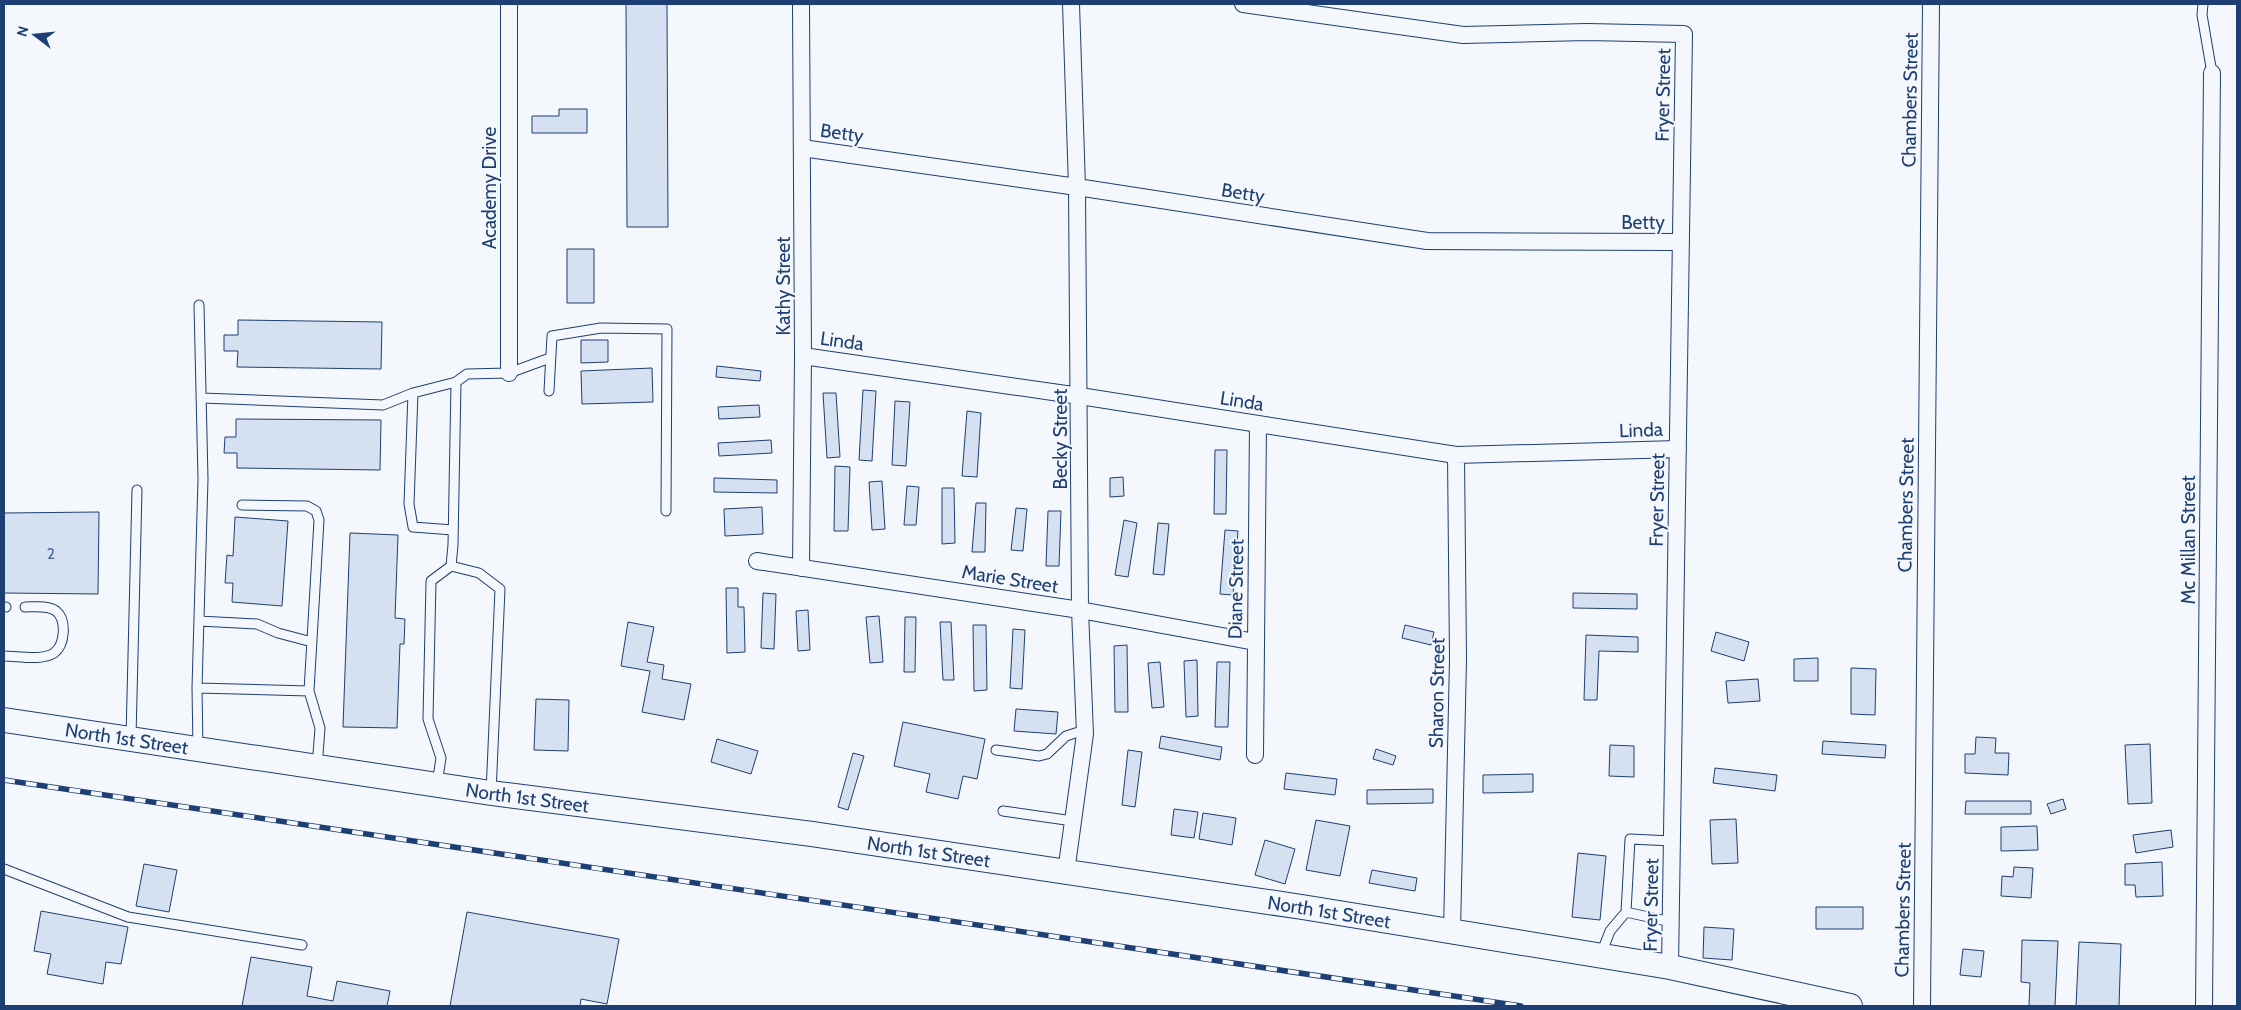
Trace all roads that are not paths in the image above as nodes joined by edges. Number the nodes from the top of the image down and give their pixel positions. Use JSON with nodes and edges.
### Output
{"nodes":[{"id":1,"x":509,"y":4,"type":"edge"},
{"id":2,"x":801,"y":4,"type":"edge"},
{"id":3,"x":1071,"y":4,"type":"edge"},
{"id":4,"x":1243,"y":4,"type":"edge"},
{"id":5,"x":1931,"y":4,"type":"edge"},
{"id":6,"x":2203,"y":4,"type":"edge"},
{"id":7,"x":2212,"y":73,"type":"joint"},
{"id":8,"x":802,"y":148,"type":"junction"},
{"id":9,"x":1076,"y":187,"type":"junction"},
{"id":10,"x":1681,"y":242,"type":"junction"},
{"id":11,"x":199,"y":306,"type":"dead end"},
{"id":12,"x":803,"y":356,"type":"junction"},
{"id":13,"x":550,"y":358,"type":"junction"},
{"id":14,"x":509,"y":373,"type":"junction"},
{"id":15,"x":456,"y":382,"type":"junction"},
{"id":16,"x":549,"y":391,"type":"dead end"},
{"id":17,"x":413,"y":393,"type":"junction"},
{"id":18,"x":1080,"y":396,"type":"junction"},
{"id":19,"x":201,"y":398,"type":"junction"},
{"id":20,"x":1258,"y":424,"type":"junction"},
{"id":21,"x":1678,"y":449,"type":"junction"},
{"id":22,"x":1456,"y":455,"type":"junction"},
{"id":23,"x":136,"y":490,"type":"dead end"},
{"id":24,"x":242,"y":505,"type":"dead end"},
{"id":25,"x":666,"y":512,"type":"dead end"},
{"id":26,"x":453,"y":530,"type":"junction"},
{"id":27,"x":757,"y":561,"type":"dead end"},
{"id":28,"x":450,"y":566,"type":"junction"},
{"id":29,"x":801,"y":568,"type":"junction"},
{"id":30,"x":25,"y":607,"type":"dead end"},
{"id":31,"x":1080,"y":610,"type":"junction"},
{"id":32,"x":199,"y":621,"type":"junction"},
{"id":33,"x":312,"y":642,"type":"junction"},
{"id":34,"x":1255,"y":642,"type":"junction"},
{"id":35,"x":4,"y":656,"type":"edge"},
{"id":36,"x":197,"y":688,"type":"junction"},
{"id":37,"x":309,"y":692,"type":"junction"},
{"id":38,"x":4,"y":720,"type":"edge"},
{"id":39,"x":1084,"y":730,"type":"junction"},
{"id":40,"x":131,"y":738,"type":"junction"},
{"id":41,"x":198,"y":750,"type":"junction"},
{"id":42,"x":996,"y":750,"type":"dead end"},
{"id":43,"x":1256,"y":755,"type":"dead end"},
{"id":44,"x":317,"y":767,"type":"junction"},
{"id":45,"x":437,"y":785,"type":"junction"},
{"id":46,"x":491,"y":793,"type":"junction"},
{"id":47,"x":1003,"y":811,"type":"dead end"},
{"id":48,"x":1073,"y":821,"type":"junction"},
{"id":49,"x":1672,"y":841,"type":"junction"},
{"id":50,"x":4,"y":869,"type":"edge"},
{"id":51,"x":1066,"y":872,"type":"junction"},
{"id":52,"x":1626,"y":912,"type":"junction"},
{"id":53,"x":1671,"y":922,"type":"junction"},
{"id":54,"x":1452,"y":932,"type":"junction"},
{"id":55,"x":302,"y":945,"type":"dead end"},
{"id":56,"x":1600,"y":956,"type":"junction"},
{"id":57,"x":1670,"y":967,"type":"junction"},
{"id":58,"x":1850,"y":1006,"type":"edge"},
{"id":59,"x":1922,"y":1006,"type":"edge"},
{"id":60,"x":2204,"y":1006,"type":"edge"}],
"edges":[{"from":1,"to":14,"type":"street","name":"Academy Drive"},
{"from":2,"to":8,"type":"street","name":"Kathy Street"},
{"from":3,"to":9,"type":"street","name":"Becky Street"},
{"from":4,"to":10,"type":"street","name":"Fryer Street"},
{"from":5,"to":59,"type":"street","name":"Chambers Street"},
{"from":6,"to":7,"type":"lane"},
{"from":7,"to":60,"type":"street","name":"Mc Millan Street"},
{"from":8,"to":9,"type":"street","name":"Betty"},
{"from":8,"to":12,"type":"street","name":"Kathy Street"},
{"from":9,"to":10,"type":"street","name":"Betty"},
{"from":9,"to":18,"type":"street","name":"Becky Street"},
{"from":10,"to":21,"type":"street","name":"Fryer Street"},
{"from":11,"to":19,"type":"lane"},
{"from":12,"to":18,"type":"street","name":"Linda"},
{"from":12,"to":29,"type":"street","name":"Kathy Street"},
{"from":13,"to":14,"type":"lane"},
{"from":13,"to":16,"type":"lane"},
{"from":13,"to":25,"type":"lane"},
{"from":14,"to":15,"type":"lane"},
{"from":15,"to":17,"type":"lane"},
{"from":15,"to":26,"type":"lane"},
{"from":17,"to":19,"type":"lane"},
{"from":17,"to":26,"type":"lane"},
{"from":18,"to":20,"type":"street","name":"Linda"},
{"from":18,"to":31,"type":"street","name":"Becky Street"},
{"from":19,"to":32,"type":"lane"},
{"from":20,"to":22,"type":"street","name":"Linda"},
{"from":20,"to":34,"type":"street","name":"Diane Street"},
{"from":21,"to":22,"type":"street","name":"Linda"},
{"from":21,"to":49,"type":"street","name":"Fryer Street"},
{"from":22,"to":54,"type":"street","name":"Sharon Street"},
{"from":23,"to":40,"type":"lane"},
{"from":24,"to":33,"type":"lane"},
{"from":26,"to":28,"type":"lane"},
{"from":27,"to":29,"type":"street","name":"Marie Street"},
{"from":28,"to":45,"type":"lane"},
{"from":28,"to":46,"type":"lane"},
{"from":29,"to":31,"type":"street","name":"Marie Street"},
{"from":30,"to":35,"type":"lane"},
{"from":31,"to":34,"type":"street","name":"Marie Street"},
{"from":31,"to":39,"type":"street","name":"Becky Street"},
{"from":32,"to":33,"type":"lane"},
{"from":32,"to":36,"type":"lane"},
{"from":33,"to":37,"type":"lane"},
{"from":34,"to":43,"type":"street","name":"Diane Street"},
{"from":36,"to":37,"type":"lane"},
{"from":36,"to":41,"type":"lane"},
{"from":37,"to":44,"type":"lane"},
{"from":38,"to":40,"type":"street","name":"North 1st Street"},
{"from":39,"to":42,"type":"lane"},
{"from":39,"to":48,"type":"street","name":"Becky Street"},
{"from":40,"to":41,"type":"street","name":"North 1st Street"},
{"from":41,"to":44,"type":"street","name":"North 1st Street"},
{"from":44,"to":45,"type":"street","name":"North 1st Street"},
{"from":45,"to":46,"type":"street","name":"North 1st Street"},
{"from":46,"to":51,"type":"street","name":"North 1st Street"},
{"from":47,"to":48,"type":"lane"},
{"from":48,"to":51,"type":"street","name":"Becky Street"},
{"from":49,"to":52,"type":"lane"},
{"from":49,"to":53,"type":"street","name":"Fryer Street"},
{"from":50,"to":55,"type":"lane"},
{"from":51,"to":54,"type":"street","name":"North 1st Street"},
{"from":52,"to":53,"type":"lane"},
{"from":52,"to":56,"type":"lane"},
{"from":53,"to":57,"type":"street","name":"Fryer Street"},
{"from":54,"to":56,"type":"street","name":"North 1st Street"},
{"from":56,"to":57,"type":"street","name":"North 1st Street"},
{"from":57,"to":58,"type":"street","name":"North 1st Street"}]}
